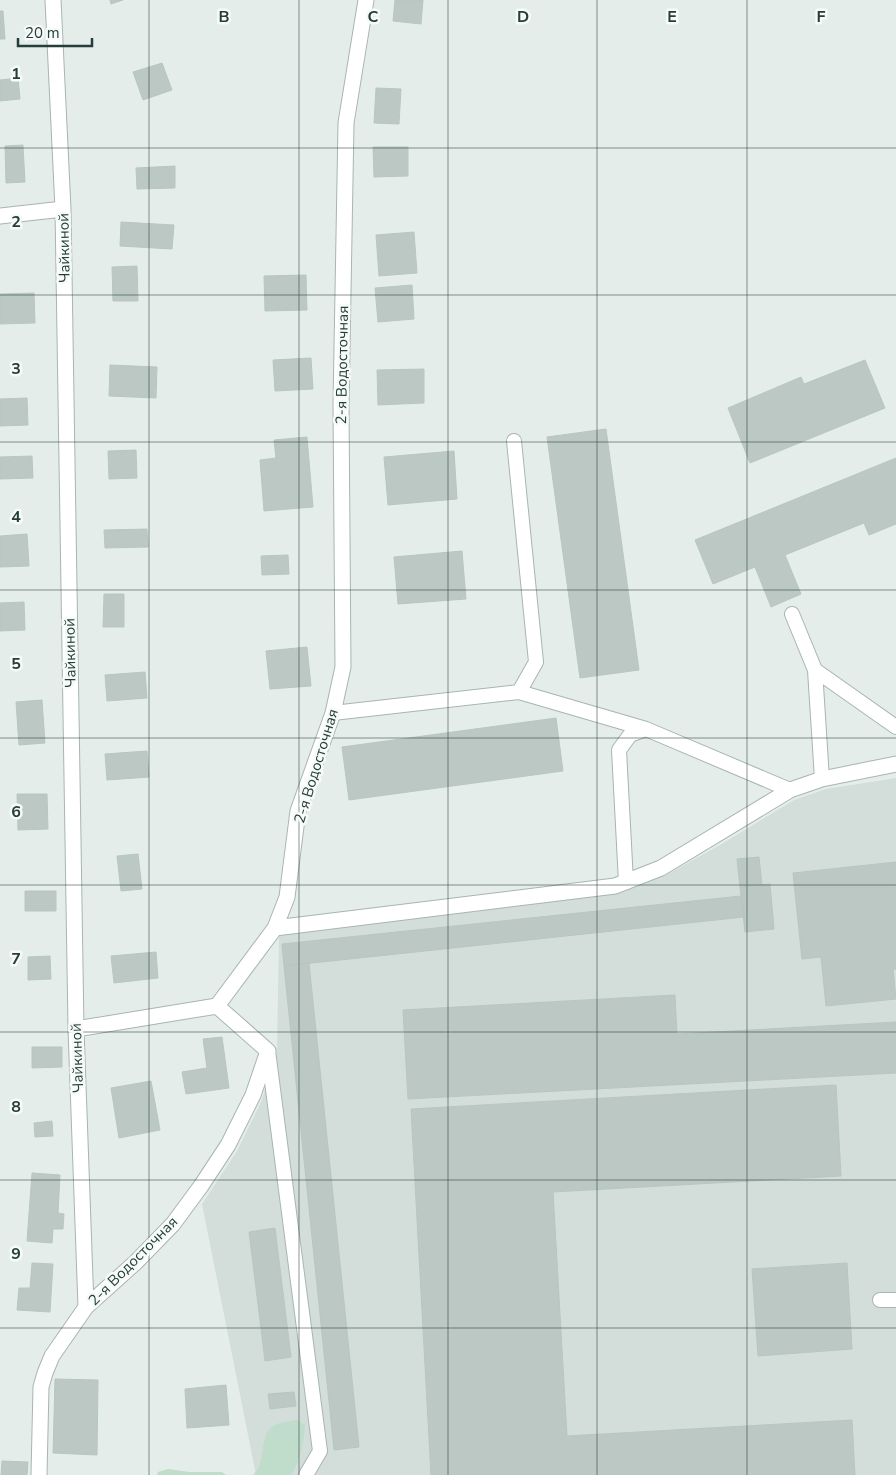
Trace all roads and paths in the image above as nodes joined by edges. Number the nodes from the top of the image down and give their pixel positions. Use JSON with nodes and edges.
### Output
{"nodes":[{"id":1,"x":53,"y":0,"type":"edge"},
{"id":2,"x":366,"y":0,"type":"edge"},
{"id":3,"x":64,"y":208,"type":"junction"},
{"id":4,"x":0,"y":216,"type":"edge"},
{"id":5,"x":514,"y":441,"type":"dead end"},
{"id":6,"x":792,"y":614,"type":"dead end"},
{"id":7,"x":815,"y":670,"type":"junction"},
{"id":8,"x":519,"y":692,"type":"junction"},
{"id":9,"x":333,"y":713,"type":"junction"},
{"id":10,"x":896,"y":727,"type":"edge"},
{"id":11,"x":646,"y":729,"type":"junction"},
{"id":12,"x":896,"y":764,"type":"edge"},
{"id":13,"x":822,"y":778,"type":"junction"},
{"id":14,"x":790,"y":790,"type":"junction"},
{"id":15,"x":626,"y":882,"type":"junction"},
{"id":16,"x":275,"y":928,"type":"junction"},
{"id":17,"x":217,"y":1006,"type":"junction"},
{"id":18,"x":76,"y":1029,"type":"junction"},
{"id":19,"x":268,"y":1051,"type":"junction"},
{"id":20,"x":880,"y":1300,"type":"dead end"},
{"id":21,"x":896,"y":1300,"type":"edge"},
{"id":22,"x":86,"y":1307,"type":"junction"},
{"id":23,"x":39,"y":1475,"type":"edge"},
{"id":24,"x":306,"y":1475,"type":"edge"}],
"edges":[{"from":1,"to":3,"type":"street","name":"Чайкиной"},
{"from":2,"to":9,"type":"street","name":"2-я Водосточная"},
{"from":3,"to":4,"type":"street"},
{"from":3,"to":18,"type":"street","name":"Чайкиной"},
{"from":5,"to":8,"type":"lane"},
{"from":6,"to":7,"type":"lane"},
{"from":7,"to":10,"type":"lane"},
{"from":7,"to":13,"type":"lane"},
{"from":8,"to":9,"type":"lane"},
{"from":8,"to":11,"type":"lane"},
{"from":9,"to":16,"type":"street","name":"2-я Водосточная"},
{"from":11,"to":14,"type":"lane"},
{"from":11,"to":15,"type":"lane"},
{"from":12,"to":13,"type":"street"},
{"from":13,"to":14,"type":"street"},
{"from":14,"to":15,"type":"street"},
{"from":15,"to":16,"type":"street"},
{"from":16,"to":17,"type":"street","name":"2-я Водосточная"},
{"from":17,"to":18,"type":"street"},
{"from":17,"to":19,"type":"street"},
{"from":18,"to":22,"type":"street","name":"Чайкиной"},
{"from":19,"to":22,"type":"street","name":"2-я Водосточная"},
{"from":19,"to":24,"type":"lane"},
{"from":20,"to":21,"type":"lane"},
{"from":22,"to":23,"type":"street","name":"2-я Водосточная"}]}
